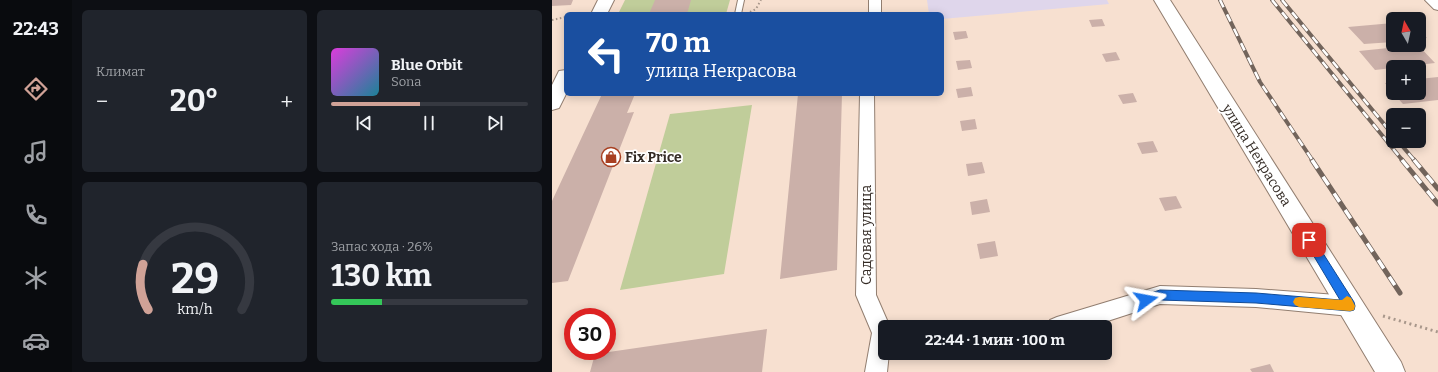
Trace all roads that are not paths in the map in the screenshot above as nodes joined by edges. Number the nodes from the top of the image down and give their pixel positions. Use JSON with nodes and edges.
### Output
{"nodes":[{"id":1,"x":606,"y":0,"type":"edge"},
{"id":2,"x":741,"y":0,"type":"edge"},
{"id":3,"x":875,"y":0,"type":"edge"},
{"id":4,"x":1162,"y":0,"type":"edge"},
{"id":5,"x":1431,"y":0,"type":"edge"},
{"id":6,"x":1438,"y":6,"type":"edge"},
{"id":7,"x":600,"y":12,"type":"edge"},
{"id":8,"x":738,"y":12,"type":"edge"},
{"id":9,"x":875,"y":12,"type":"edge"},
{"id":10,"x":564,"y":80,"type":"edge"},
{"id":11,"x":867,"y":96,"type":"edge"},
{"id":12,"x":552,"y":103,"type":"edge"},
{"id":13,"x":1350,"y":306,"type":"junction"},
{"id":14,"x":1080,"y":320,"type":"edge"},
{"id":15,"x":878,"y":322,"type":"edge"},
{"id":16,"x":878,"y":360,"type":"edge"},
{"id":17,"x":876,"y":372,"type":"edge"},
{"id":18,"x":1391,"y":372,"type":"edge"}],
"edges":[{"from":1,"to":7,"type":"street"},
{"from":2,"to":8,"type":"lane"},
{"from":3,"to":9,"type":"street"},
{"from":4,"to":13,"type":"street","name":"улица Некрасова"},
{"from":5,"to":6,"type":"street"},
{"from":10,"to":12,"type":"street"},
{"from":11,"to":15,"type":"street","name":"Садовая улица"},
{"from":13,"to":14,"type":"street"},
{"from":13,"to":18,"type":"street","name":"улица Некрасова"},
{"from":16,"to":17,"type":"street","name":"Садовая улица"}]}
